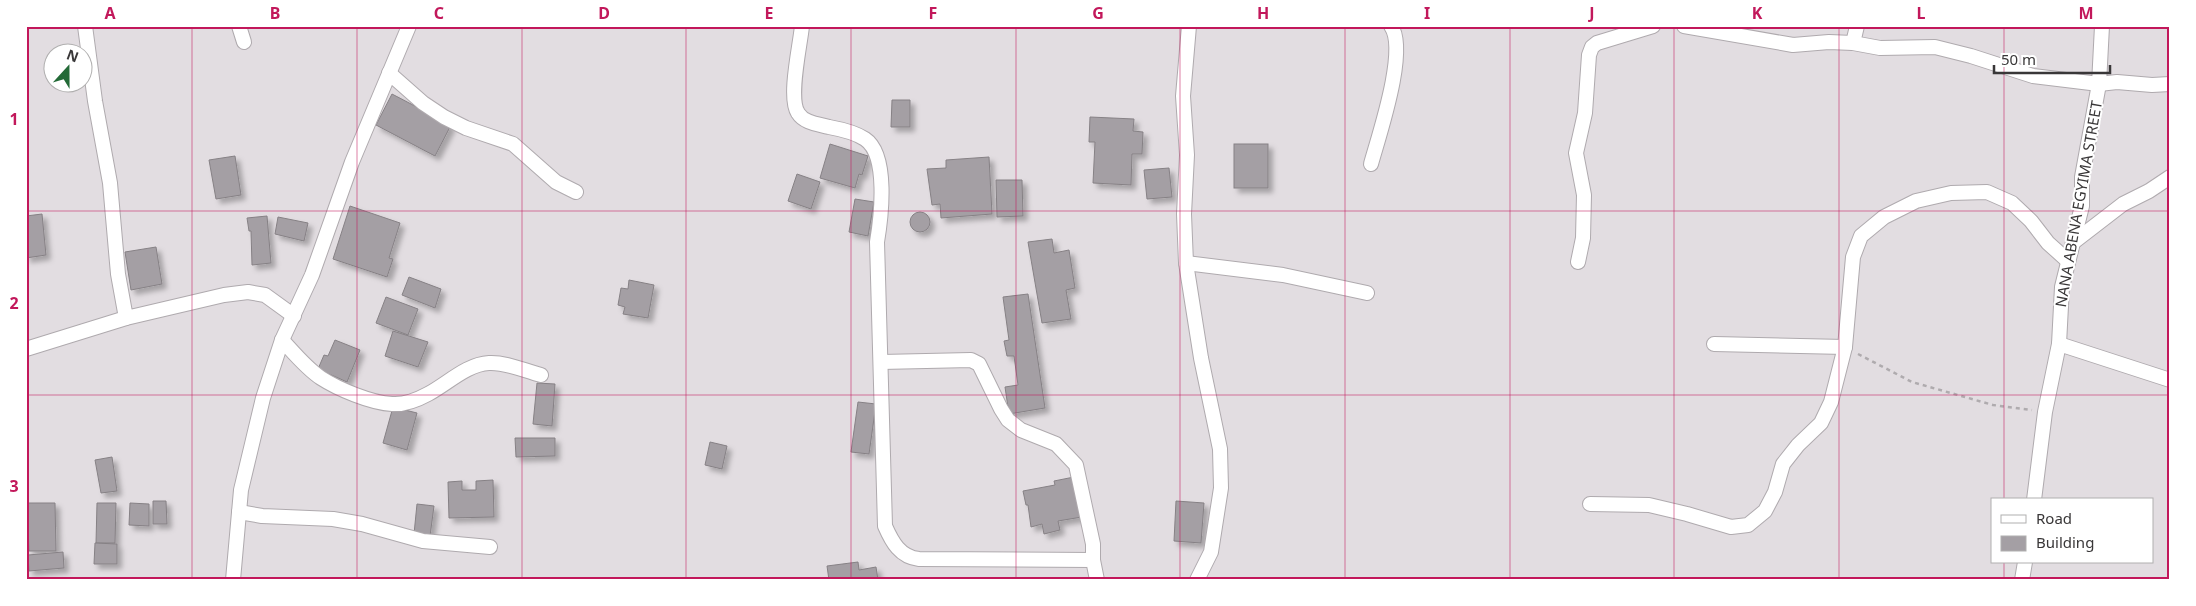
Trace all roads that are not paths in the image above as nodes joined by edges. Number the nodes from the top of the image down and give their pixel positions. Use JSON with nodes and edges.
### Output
{"nodes":[{"id":1,"x":85,"y":26,"type":"edge"},
{"id":2,"x":239,"y":26,"type":"edge"},
{"id":3,"x":409,"y":26,"type":"edge"},
{"id":4,"x":802,"y":26,"type":"edge"},
{"id":5,"x":1188,"y":26,"type":"edge"},
{"id":6,"x":1391,"y":26,"type":"edge"},
{"id":7,"x":1653,"y":26,"type":"edge"},
{"id":8,"x":1684,"y":26,"type":"edge"},
{"id":9,"x":1857,"y":26,"type":"edge"},
{"id":10,"x":2102,"y":26,"type":"edge"},
{"id":11,"x":244,"y":42,"type":"dead end"},
{"id":12,"x":1853,"y":43,"type":"junction"},
{"id":13,"x":389,"y":73,"type":"junction"},
{"id":14,"x":2099,"y":84,"type":"junction"},
{"id":15,"x":2170,"y":84,"type":"edge"},
{"id":16,"x":1370,"y":164,"type":"dead end"},
{"id":17,"x":2170,"y":178,"type":"edge"},
{"id":18,"x":576,"y":192,"type":"dead end"},
{"id":19,"x":2075,"y":241,"type":"junction"},
{"id":20,"x":2068,"y":261,"type":"junction"},
{"id":21,"x":1578,"y":262,"type":"dead end"},
{"id":22,"x":1186,"y":263,"type":"junction"},
{"id":23,"x":1367,"y":293,"type":"dead end"},
{"id":24,"x":294,"y":316,"type":"junction"},
{"id":25,"x":126,"y":318,"type":"junction"},
{"id":26,"x":282,"y":340,"type":"junction"},
{"id":27,"x":1714,"y":344,"type":"dead end"},
{"id":28,"x":2059,"y":344,"type":"junction"},
{"id":29,"x":1845,"y":347,"type":"junction"},
{"id":30,"x":26,"y":349,"type":"edge"},
{"id":31,"x":881,"y":362,"type":"junction"},
{"id":32,"x":541,"y":376,"type":"dead end"},
{"id":33,"x":2170,"y":380,"type":"edge"},
{"id":34,"x":2034,"y":498,"type":"edge"},
{"id":35,"x":1590,"y":504,"type":"dead end"},
{"id":36,"x":239,"y":512,"type":"junction"},
{"id":37,"x":490,"y":547,"type":"dead end"},
{"id":38,"x":1093,"y":560,"type":"junction"},
{"id":39,"x":2025,"y":564,"type":"edge"},
{"id":40,"x":233,"y":580,"type":"edge"},
{"id":41,"x":1097,"y":580,"type":"edge"},
{"id":42,"x":1197,"y":580,"type":"edge"},
{"id":43,"x":2022,"y":580,"type":"edge"}],
"edges":[{"from":1,"to":25,"type":"street"},
{"from":2,"to":11,"type":"street"},
{"from":3,"to":13,"type":"street"},
{"from":4,"to":31,"type":"street"},
{"from":5,"to":22,"type":"street"},
{"from":6,"to":16,"type":"street"},
{"from":7,"to":21,"type":"street"},
{"from":8,"to":12,"type":"street"},
{"from":9,"to":12,"type":"street"},
{"from":10,"to":14,"type":"street","name":"NANA ABENA EGYIMA STREET"},
{"from":12,"to":14,"type":"street"},
{"from":13,"to":18,"type":"street"},
{"from":13,"to":24,"type":"street"},
{"from":14,"to":15,"type":"street"},
{"from":14,"to":19,"type":"street","name":"NANA ABENA EGYIMA STREET"},
{"from":17,"to":19,"type":"street"},
{"from":19,"to":20,"type":"street","name":"NANA ABENA EGYIMA STREET"},
{"from":20,"to":28,"type":"street","name":"NANA ABENA EGYIMA STREET"},
{"from":20,"to":29,"type":"street"},
{"from":22,"to":23,"type":"street"},
{"from":22,"to":42,"type":"street"},
{"from":24,"to":25,"type":"street"},
{"from":24,"to":26,"type":"street"},
{"from":25,"to":30,"type":"street"},
{"from":26,"to":32,"type":"street"},
{"from":26,"to":36,"type":"street"},
{"from":27,"to":29,"type":"street"},
{"from":28,"to":33,"type":"street"},
{"from":28,"to":34,"type":"street","name":"NANA ABENA EGYIMA STREET"},
{"from":29,"to":35,"type":"street"},
{"from":31,"to":38,"type":"street"},
{"from":31,"to":38,"type":"street"},
{"from":36,"to":37,"type":"street"},
{"from":36,"to":40,"type":"street"},
{"from":38,"to":41,"type":"street"},
{"from":39,"to":43,"type":"street"}]}
